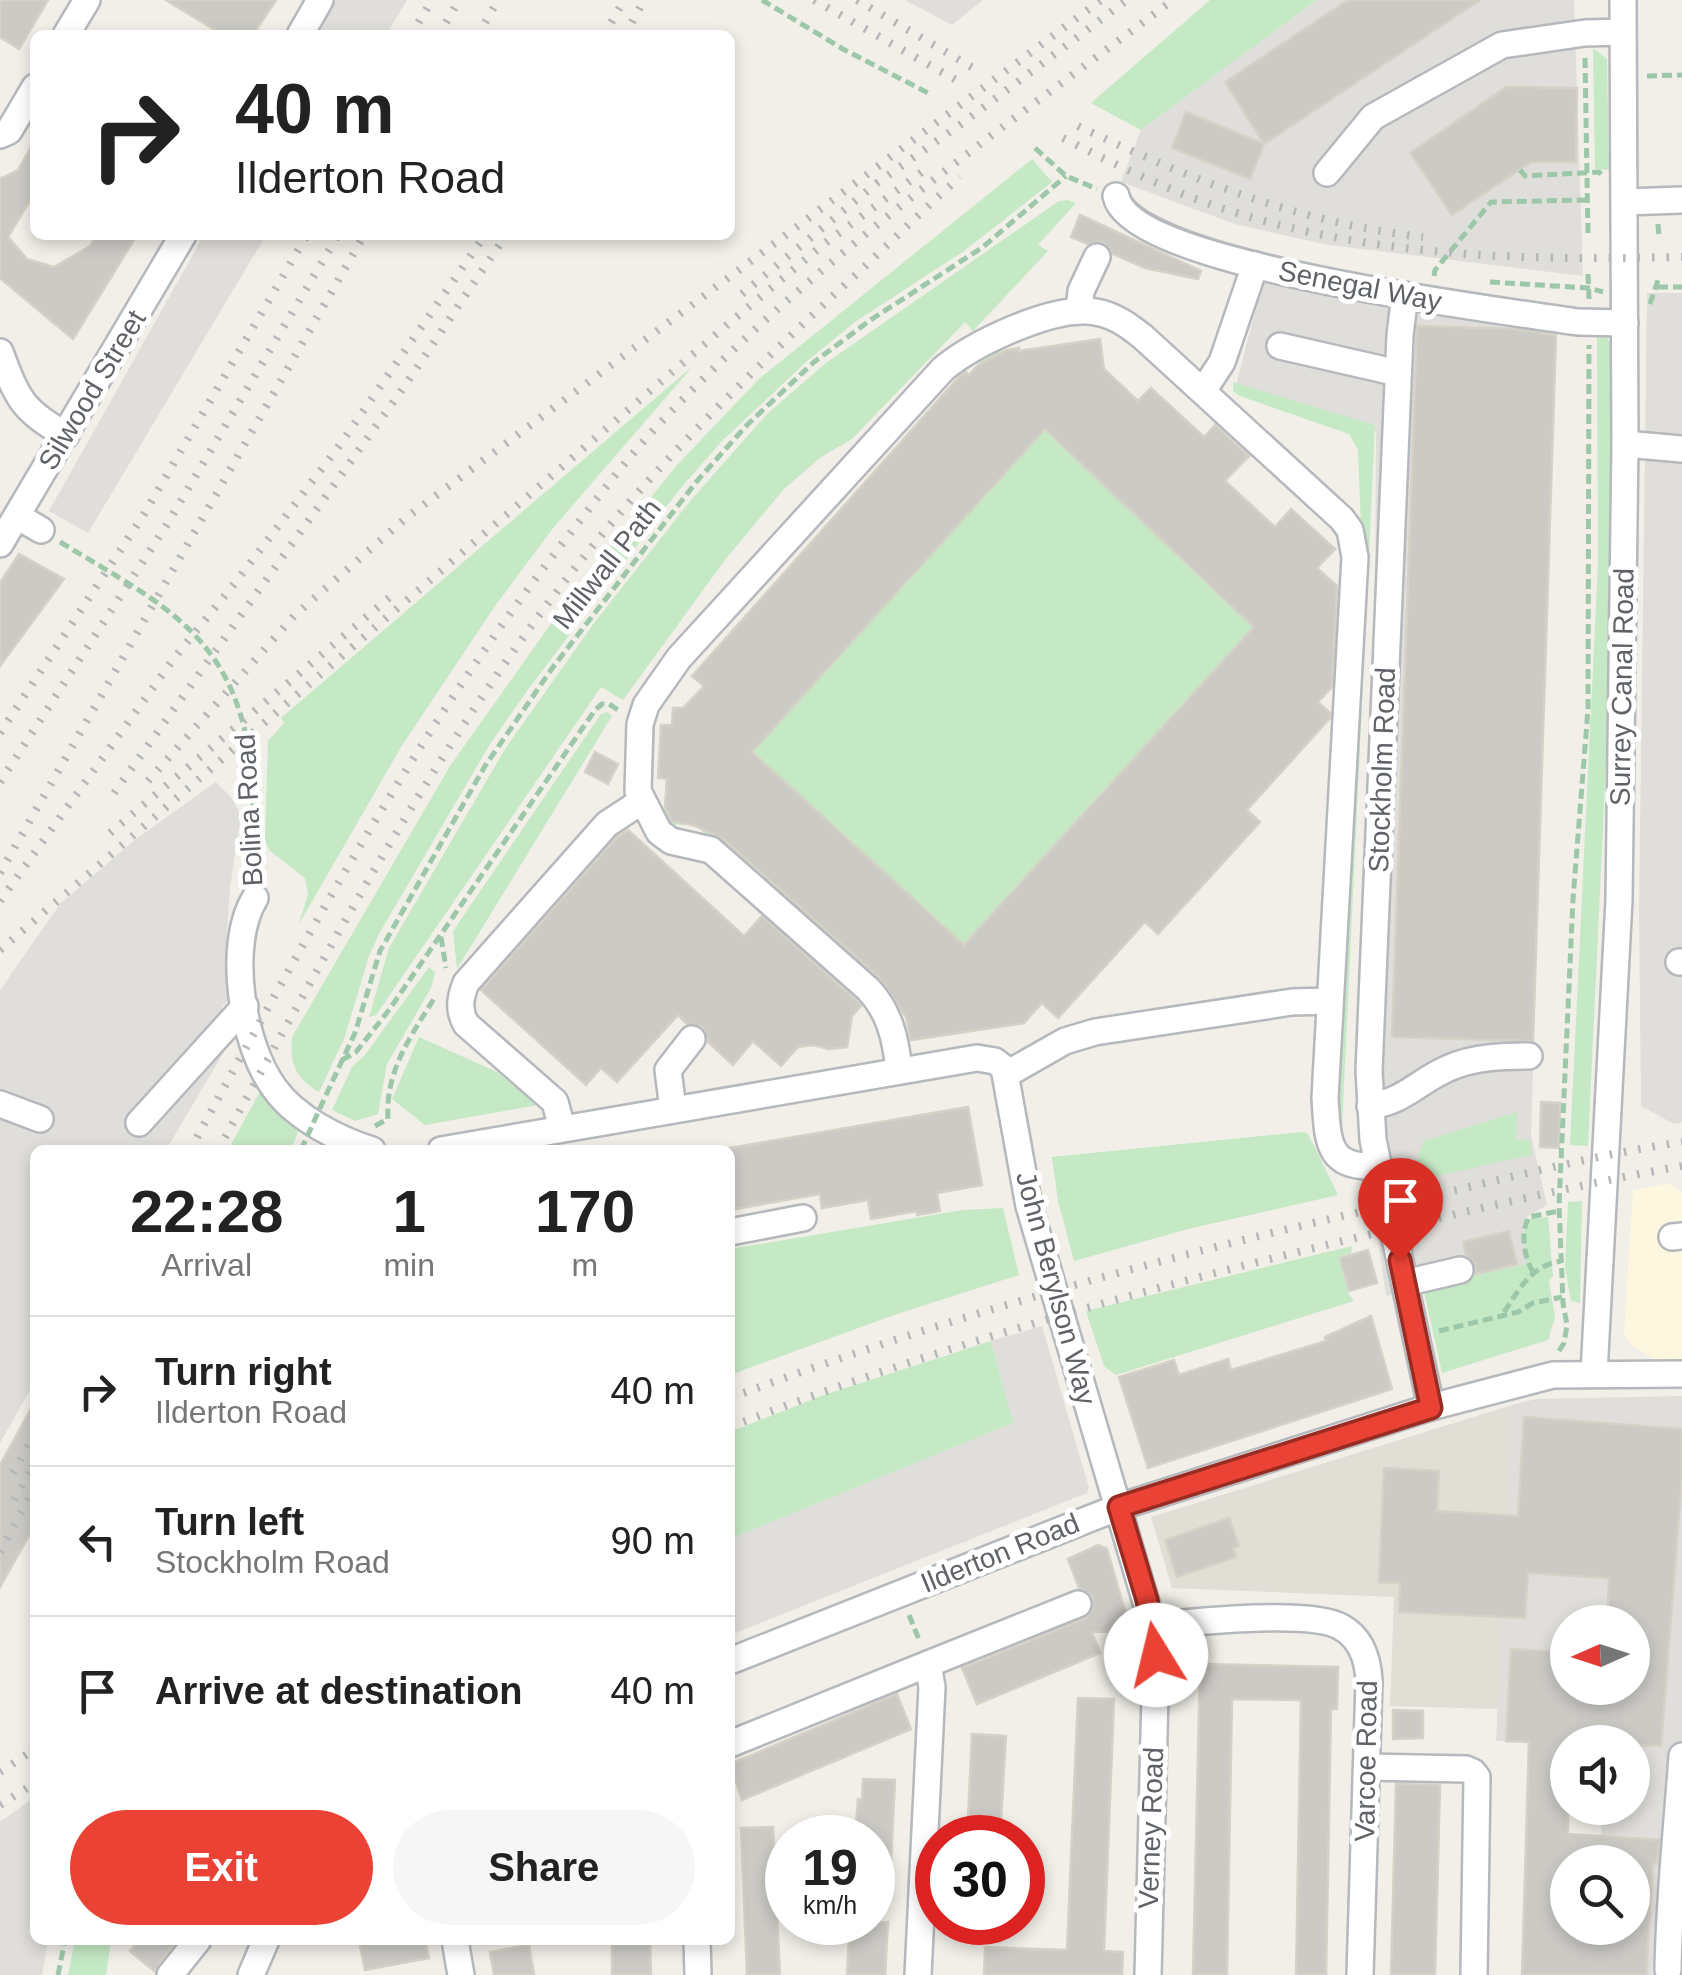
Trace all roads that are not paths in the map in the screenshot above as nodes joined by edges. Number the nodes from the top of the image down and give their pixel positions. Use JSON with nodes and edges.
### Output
{"nodes":[{"id":1,"x":87,"y":0,"type":"edge"},
{"id":2,"x":320,"y":0,"type":"edge"},
{"id":3,"x":1623,"y":0,"type":"edge"},
{"id":4,"x":69,"y":30,"type":"edge"},
{"id":5,"x":303,"y":30,"type":"edge"},
{"id":6,"x":1623,"y":32,"type":"junction"},
{"id":7,"x":30,"y":95,"type":"edge"},
{"id":8,"x":0,"y":135,"type":"edge"},
{"id":9,"x":1327,"y":172,"type":"dead end"},
{"id":10,"x":1116,"y":196,"type":"road end"},
{"id":11,"x":1682,"y":200,"type":"edge"},
{"id":12,"x":1625,"y":202,"type":"junction"},
{"id":13,"x":180,"y":240,"type":"edge"},
{"id":14,"x":1097,"y":257,"type":"dead end"},
{"id":15,"x":1256,"y":266,"type":"junction"},
{"id":16,"x":1405,"y":296,"type":"junction"},
{"id":17,"x":1080,"y":311,"type":"junction"},
{"id":18,"x":1625,"y":323,"type":"junction"},
{"id":19,"x":1280,"y":346,"type":"dead end"},
{"id":20,"x":0,"y":352,"type":"edge"},
{"id":21,"x":1398,"y":373,"type":"junction"},
{"id":22,"x":1203,"y":391,"type":"junction"},
{"id":23,"x":66,"y":435,"type":"junction"},
{"id":24,"x":1626,"y":444,"type":"junction"},
{"id":25,"x":1682,"y":450,"type":"edge"},
{"id":26,"x":18,"y":516,"type":"junction"},
{"id":27,"x":40,"y":530,"type":"road end"},
{"id":28,"x":0,"y":544,"type":"edge"},
{"id":29,"x":642,"y":801,"type":"junction"},
{"id":30,"x":255,"y":898,"type":"road end"},
{"id":31,"x":1330,"y":1001,"type":"junction"},
{"id":32,"x":245,"y":1006,"type":"junction"},
{"id":33,"x":692,"y":1039,"type":"dead end"},
{"id":34,"x":1529,"y":1056,"type":"dead end"},
{"id":35,"x":899,"y":1071,"type":"junction"},
{"id":36,"x":1005,"y":1071,"type":"junction"},
{"id":37,"x":0,"y":1104,"type":"edge"},
{"id":38,"x":1370,"y":1106,"type":"junction"},
{"id":39,"x":674,"y":1109,"type":"junction"},
{"id":40,"x":40,"y":1119,"type":"dead end"},
{"id":41,"x":139,"y":1123,"type":"dead end"},
{"id":42,"x":562,"y":1128,"type":"junction"},
{"id":43,"x":371,"y":1139,"type":"edge"},
{"id":44,"x":510,"y":1143,"type":"edge"},
{"id":45,"x":803,"y":1218,"type":"dead end"},
{"id":46,"x":735,"y":1231,"type":"edge"},
{"id":47,"x":1395,"y":1238,"type":"tunnel mouth"},
{"id":48,"x":1460,"y":1270,"type":"dead end"},
{"id":49,"x":1405,"y":1283,"type":"junction"},
{"id":50,"x":1594,"y":1374,"type":"junction"},
{"id":51,"x":1682,"y":1374,"type":"edge"},
{"id":52,"x":1431,"y":1408,"type":"junction"},
{"id":53,"x":1119,"y":1507,"type":"junction"},
{"id":54,"x":1078,"y":1604,"type":"dead end"},
{"id":55,"x":1153,"y":1626,"type":"junction"},
{"id":56,"x":735,"y":1659,"type":"edge"},
{"id":57,"x":928,"y":1664,"type":"junction"},
{"id":58,"x":735,"y":1742,"type":"edge"},
{"id":59,"x":1682,"y":1756,"type":"edge"},
{"id":60,"x":1366,"y":1767,"type":"junction"},
{"id":61,"x":1678,"y":1864,"type":"edge"},
{"id":62,"x":194,"y":1945,"type":"edge"},
{"id":63,"x":264,"y":1945,"type":"edge"},
{"id":64,"x":457,"y":1945,"type":"edge"},
{"id":65,"x":697,"y":1945,"type":"edge"},
{"id":66,"x":1668,"y":1970,"type":"dead end"},
{"id":67,"x":170,"y":1975,"type":"edge"},
{"id":68,"x":251,"y":1975,"type":"edge"},
{"id":69,"x":461,"y":1975,"type":"edge"},
{"id":70,"x":698,"y":1975,"type":"edge"},
{"id":71,"x":918,"y":1975,"type":"edge"},
{"id":72,"x":1148,"y":1975,"type":"edge"},
{"id":73,"x":1360,"y":1975,"type":"edge"},
{"id":74,"x":1474,"y":1975,"type":"edge"}],
"edges":[{"from":1,"to":4,"type":"street"},
{"from":2,"to":5,"type":"street"},
{"from":3,"to":6,"type":"street","name":"Surrey Canal Road"},
{"from":6,"to":9,"type":"street"},
{"from":6,"to":12,"type":"street","name":"Surrey Canal Road"},
{"from":7,"to":8,"type":"street"},
{"from":10,"to":15,"type":"street","name":"Senegal Way"},
{"from":11,"to":12,"type":"street"},
{"from":12,"to":18,"type":"street","name":"Surrey Canal Road"},
{"from":13,"to":23,"type":"street","name":"Silwood Street"},
{"from":14,"to":17,"type":"street"},
{"from":15,"to":16,"type":"street","name":"Senegal Way"},
{"from":15,"to":22,"type":"street"},
{"from":16,"to":18,"type":"street","name":"Senegal Way"},
{"from":16,"to":21,"type":"street","name":"Stockholm Road"},
{"from":17,"to":22,"type":"street"},
{"from":17,"to":29,"type":"street"},
{"from":18,"to":24,"type":"street","name":"Surrey Canal Road"},
{"from":19,"to":21,"type":"street"},
{"from":20,"to":23,"type":"street"},
{"from":21,"to":38,"type":"street","name":"Stockholm Road"},
{"from":22,"to":31,"type":"street"},
{"from":23,"to":26,"type":"street","name":"Silwood Street"},
{"from":24,"to":25,"type":"street"},
{"from":24,"to":50,"type":"street","name":"Surrey Canal Road"},
{"from":26,"to":27,"type":"street"},
{"from":26,"to":28,"type":"street","name":"Silwood Street"},
{"from":29,"to":35,"type":"street"},
{"from":29,"to":42,"type":"street"},
{"from":30,"to":32,"type":"street","name":"Bolina Road"},
{"from":31,"to":36,"type":"street"},
{"from":31,"to":38,"type":"street","name":"Stockholm Road"},
{"from":32,"to":41,"type":"street"},
{"from":32,"to":43,"type":"street","name":"Bolina Road"},
{"from":33,"to":39,"type":"street"},
{"from":34,"to":38,"type":"street"},
{"from":35,"to":36,"type":"street"},
{"from":35,"to":39,"type":"street"},
{"from":36,"to":53,"type":"street","name":"John Berylson Way"},
{"from":37,"to":40,"type":"street"},
{"from":39,"to":42,"type":"street"},
{"from":42,"to":44,"type":"street"},
{"from":45,"to":46,"type":"street"},
{"from":47,"to":49,"type":"street"},
{"from":48,"to":49,"type":"street"},
{"from":49,"to":52,"type":"street"},
{"from":50,"to":51,"type":"street","name":"Ilderton Road"},
{"from":50,"to":52,"type":"street","name":"Ilderton Road"},
{"from":52,"to":53,"type":"street","name":"Ilderton Road"},
{"from":53,"to":55,"type":"street","name":"Verney Road"},
{"from":53,"to":56,"type":"street","name":"Ilderton Road"},
{"from":54,"to":57,"type":"street"},
{"from":55,"to":60,"type":"street","name":"Varcoe Road"},
{"from":55,"to":72,"type":"street","name":"Verney Road"},
{"from":57,"to":58,"type":"street"},
{"from":57,"to":71,"type":"street"},
{"from":59,"to":61,"type":"street"},
{"from":60,"to":73,"type":"street","name":"Varcoe Road"},
{"from":60,"to":74,"type":"street"},
{"from":61,"to":66,"type":"street"},
{"from":62,"to":67,"type":"street"},
{"from":63,"to":68,"type":"street"},
{"from":64,"to":69,"type":"street"},
{"from":65,"to":70,"type":"street"}]}
